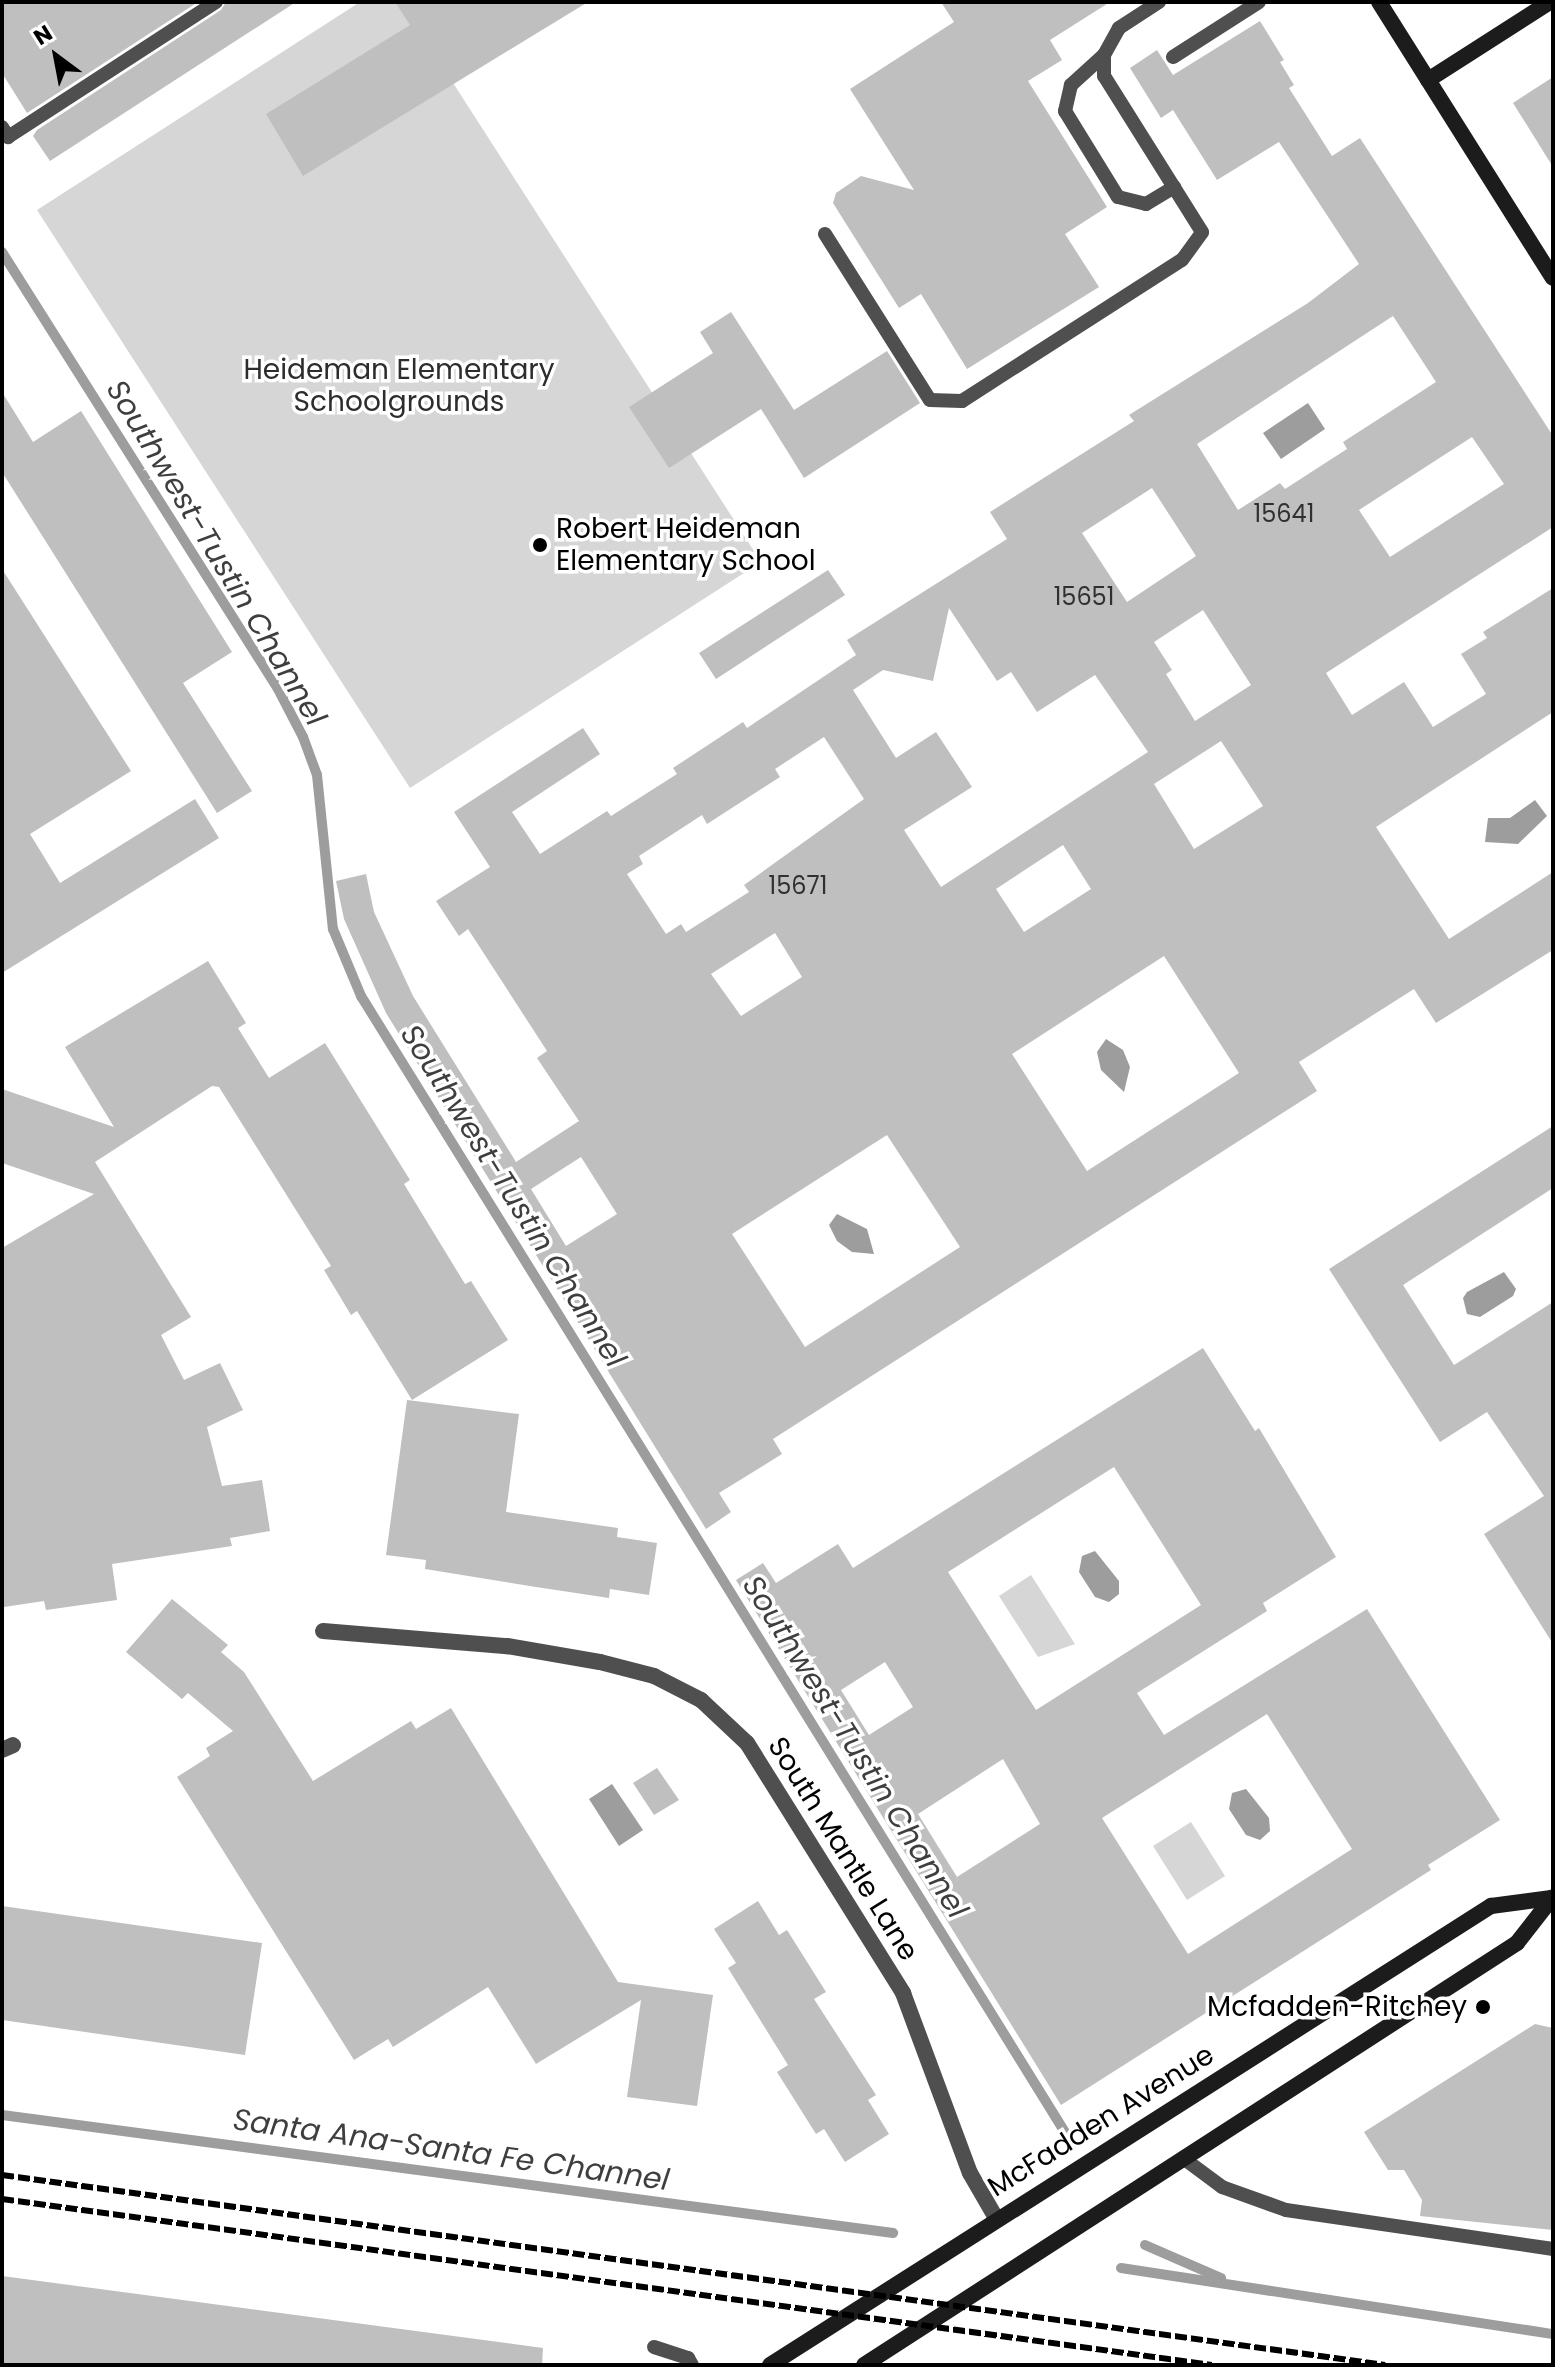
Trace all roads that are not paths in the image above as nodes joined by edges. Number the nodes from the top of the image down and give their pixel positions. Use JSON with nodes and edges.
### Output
{"nodes":[{"id":1,"x":216,"y":2,"type":"edge"},
{"id":2,"x":1159,"y":2,"type":"edge"},
{"id":3,"x":1259,"y":2,"type":"edge"},
{"id":4,"x":1379,"y":2,"type":"edge"},
{"id":5,"x":1550,"y":2,"type":"edge"},
{"id":6,"x":1104,"y":55,"type":"junction"},
{"id":7,"x":1173,"y":57,"type":"dead end"},
{"id":8,"x":1428,"y":80,"type":"junction"},
{"id":9,"x":2,"y":127,"type":"edge"},
{"id":10,"x":1174,"y":187,"type":"junction"},
{"id":11,"x":825,"y":234,"type":"dead end"},
{"id":12,"x":1553,"y":278,"type":"edge"},
{"id":13,"x":323,"y":1631,"type":"dead end"},
{"id":14,"x":1552,"y":1899,"type":"edge"},
{"id":15,"x":1183,"y":2158,"type":"junction"},
{"id":16,"x":996,"y":2218,"type":"junction"},
{"id":17,"x":1553,"y":2249,"type":"edge"},
{"id":18,"x":654,"y":2347,"type":"dead end"},
{"id":19,"x":692,"y":2365,"type":"edge"},
{"id":20,"x":770,"y":2365,"type":"edge"},
{"id":21,"x":864,"y":2365,"type":"edge"}],
"edges":[{"from":1,"to":9,"type":"lane"},
{"from":2,"to":6,"type":"lane"},
{"from":3,"to":7,"type":"lane"},
{"from":4,"to":8,"type":"main road"},
{"from":5,"to":8,"type":"main road"},
{"from":6,"to":10,"type":"lane"},
{"from":6,"to":10,"type":"lane"},
{"from":8,"to":12,"type":"main road"},
{"from":10,"to":11,"type":"lane"},
{"from":13,"to":16,"type":"street","name":"South Mantle Lane"},
{"from":14,"to":15,"type":"main road","name":"McFadden Avenue"},
{"from":14,"to":16,"type":"main road","name":"McFadden Avenue"},
{"from":15,"to":17,"type":"lane"},
{"from":15,"to":21,"type":"main road","name":"McFadden Avenue"},
{"from":16,"to":20,"type":"main road","name":"McFadden Avenue"},
{"from":18,"to":19,"type":"lane"}]}
